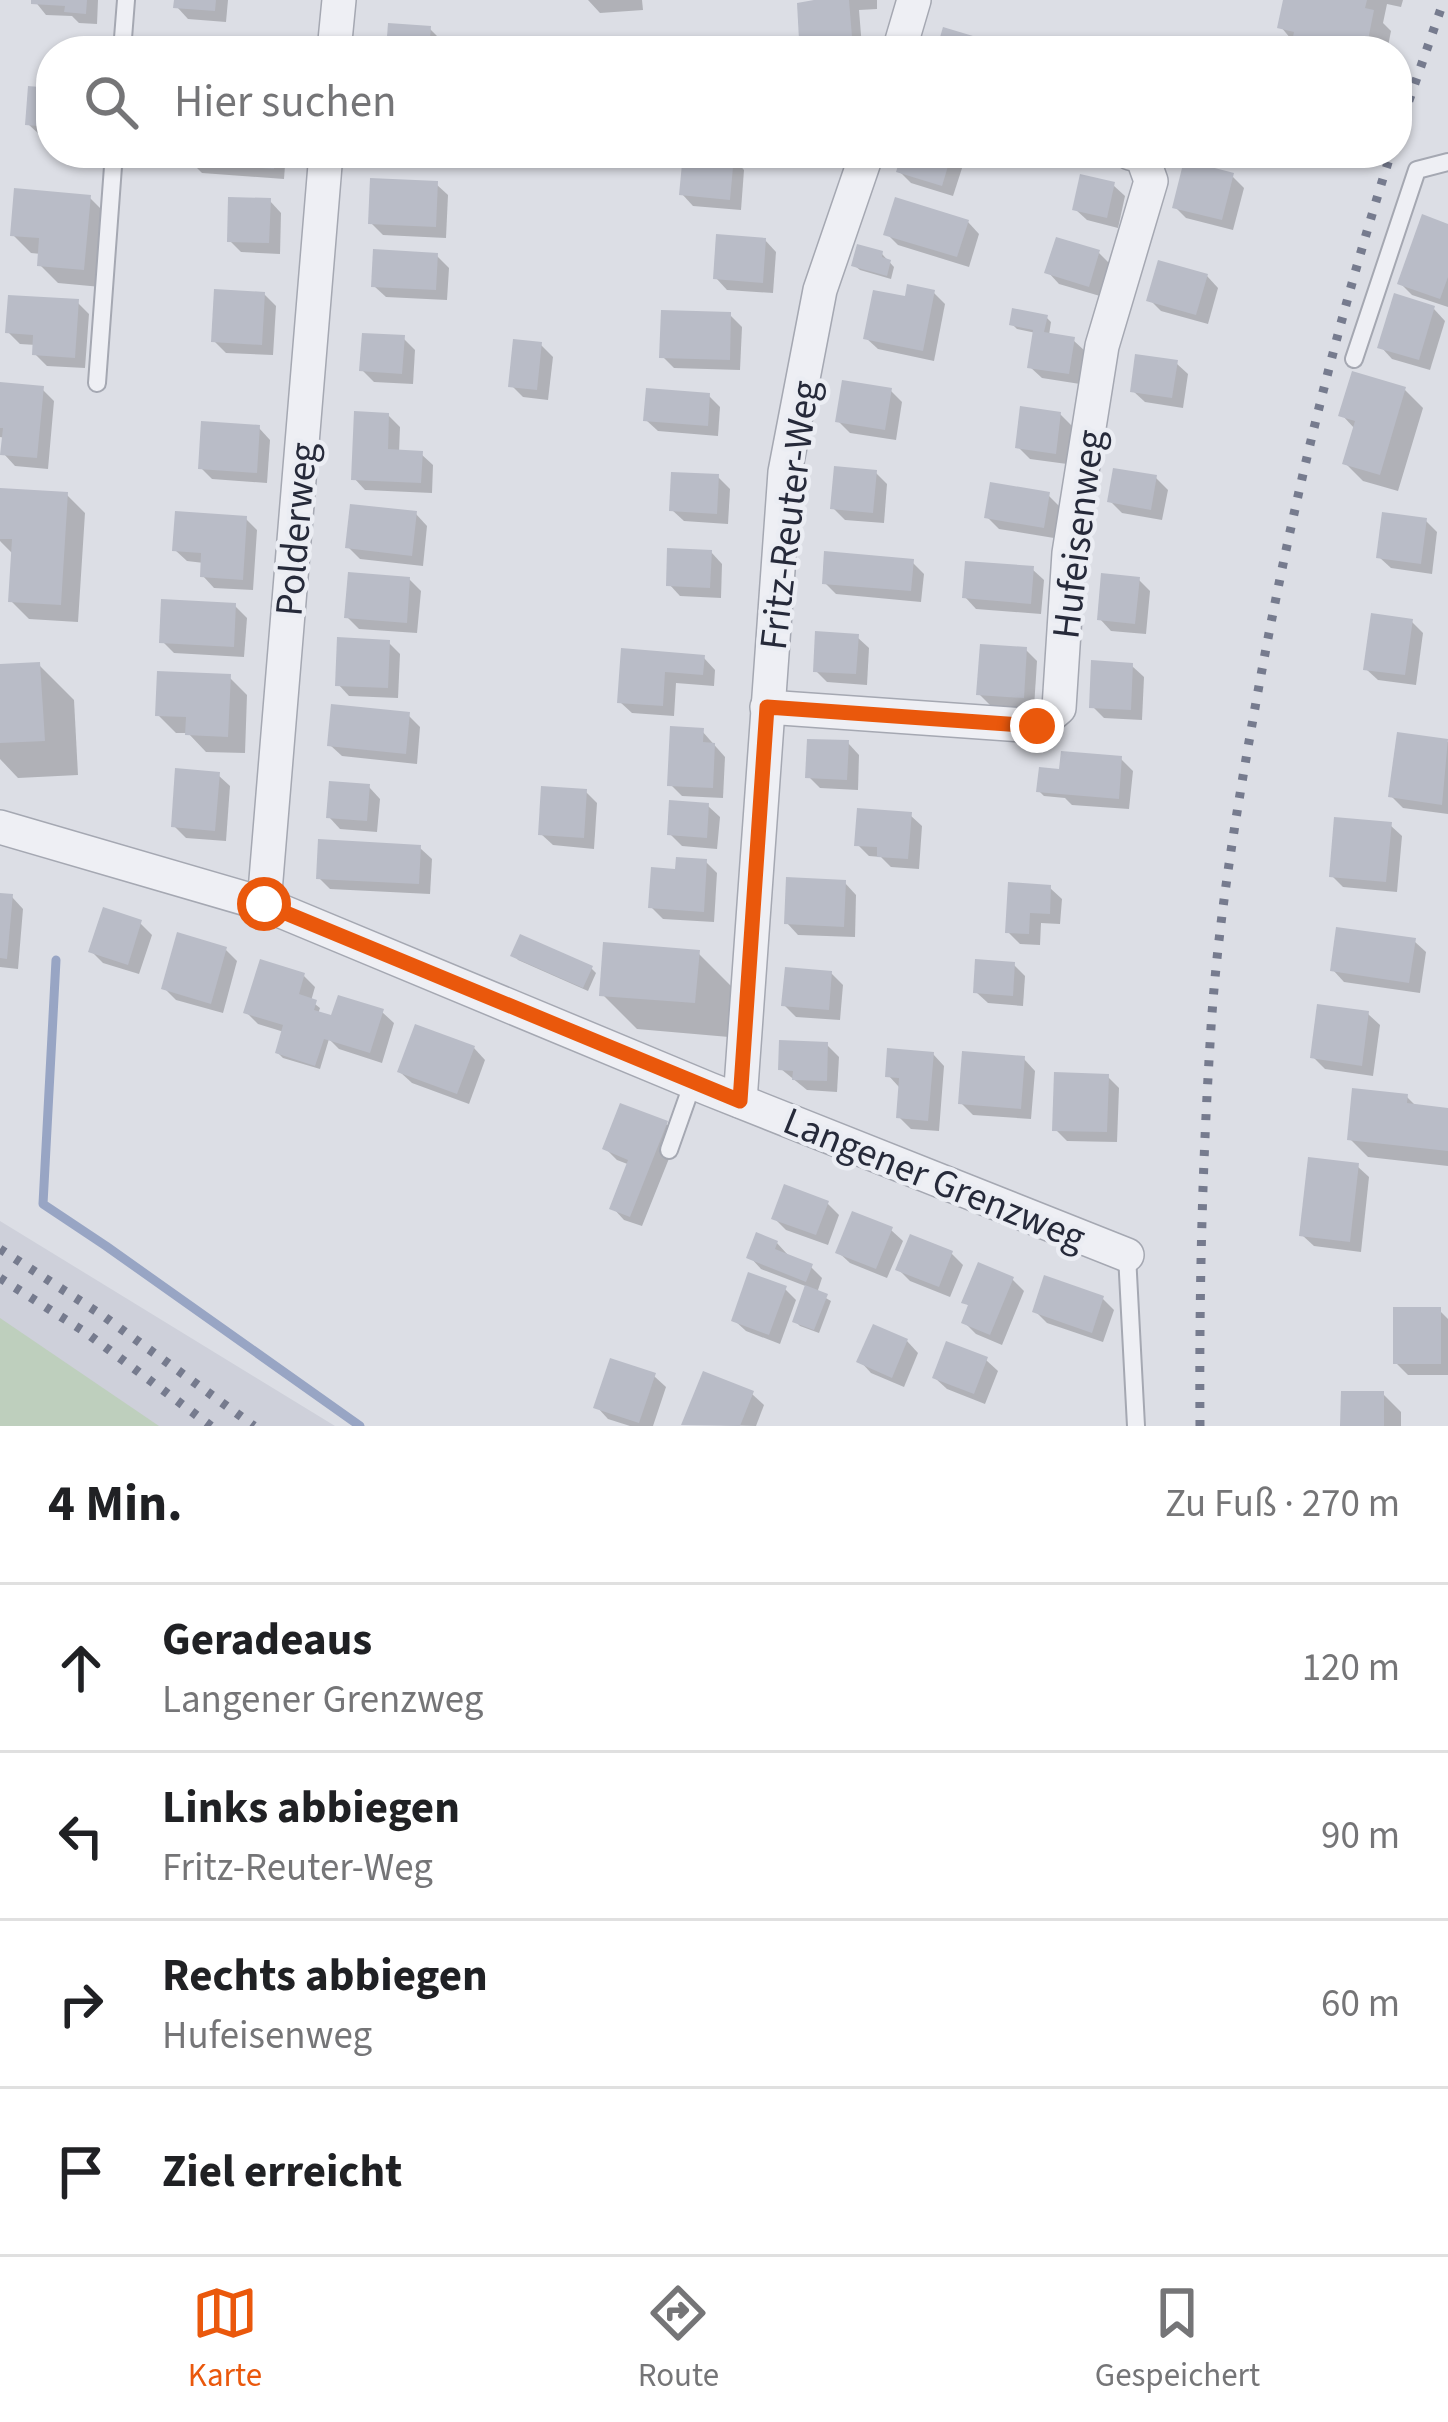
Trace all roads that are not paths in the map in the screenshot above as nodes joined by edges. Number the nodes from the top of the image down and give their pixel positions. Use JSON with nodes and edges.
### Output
{"nodes":[{"id":1,"x":126,"y":0,"type":"edge"},
{"id":2,"x":339,"y":0,"type":"edge"},
{"id":3,"x":914,"y":0,"type":"edge"},
{"id":4,"x":123,"y":36,"type":"edge"},
{"id":5,"x":335,"y":36,"type":"edge"},
{"id":6,"x":903,"y":36,"type":"edge"},
{"id":7,"x":1448,"y":162,"type":"edge"},
{"id":8,"x":113,"y":168,"type":"edge"},
{"id":9,"x":325,"y":168,"type":"edge"},
{"id":10,"x":861,"y":168,"type":"edge"},
{"id":11,"x":1146,"y":168,"type":"edge"},
{"id":12,"x":1354,"y":359,"type":"dead end"},
{"id":13,"x":97,"y":383,"type":"dead end"},
{"id":14,"x":767,"y":707,"type":"junction"},
{"id":15,"x":0,"y":827,"type":"edge"},
{"id":16,"x":264,"y":904,"type":"junction"},
{"id":17,"x":693,"y":1082,"type":"junction"},
{"id":18,"x":740,"y":1101,"type":"junction"},
{"id":19,"x":669,"y":1150,"type":"dead end"},
{"id":20,"x":1127,"y":1255,"type":"joint"},
{"id":21,"x":1136,"y":1426,"type":"edge"}],
"edges":[{"from":1,"to":4,"type":"lane"},
{"from":2,"to":5,"type":"street"},
{"from":3,"to":6,"type":"street"},
{"from":7,"to":12,"type":"lane"},
{"from":8,"to":13,"type":"lane"},
{"from":9,"to":16,"type":"street","name":"Polderweg"},
{"from":10,"to":14,"type":"street","name":"Fritz-Reuter-Weg"},
{"from":11,"to":14,"type":"street","name":"Hufeisenweg"},
{"from":14,"to":18,"type":"street","name":"Fritz-Reuter-Weg"},
{"from":15,"to":16,"type":"street","name":"Langener Grenzweg"},
{"from":16,"to":17,"type":"street","name":"Langener Grenzweg"},
{"from":17,"to":18,"type":"street","name":"Langener Grenzweg"},
{"from":17,"to":19,"type":"lane"},
{"from":18,"to":20,"type":"street","name":"Langener Grenzweg"},
{"from":20,"to":21,"type":"lane"}]}
